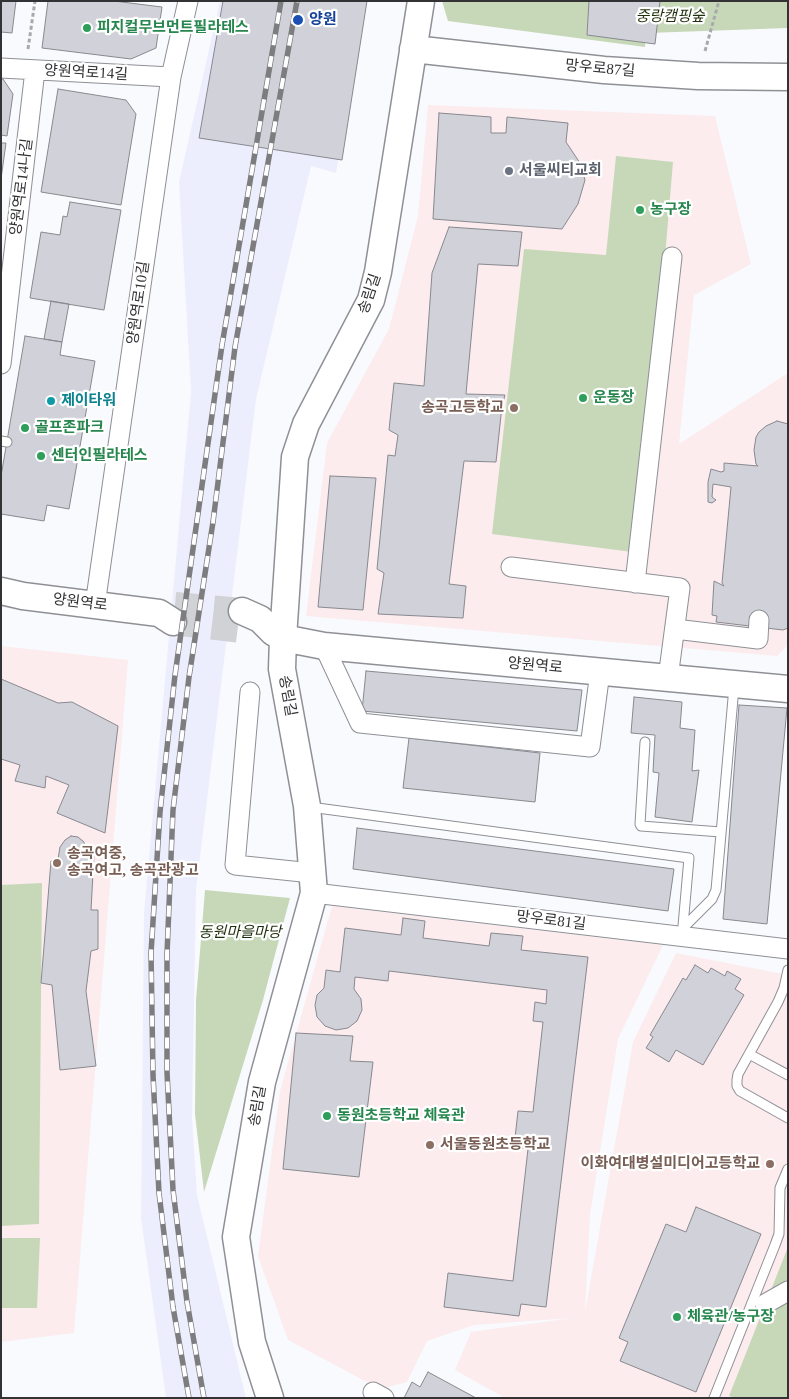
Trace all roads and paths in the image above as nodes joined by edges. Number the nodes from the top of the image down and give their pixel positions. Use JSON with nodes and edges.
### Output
{"nodes":[{"id":1,"x":35,"y":1,"type":"edge"},
{"id":2,"x":188,"y":1,"type":"edge"},
{"id":3,"x":420,"y":1,"type":"edge"},
{"id":4,"x":719,"y":1,"type":"edge"},
{"id":5,"x":414,"y":49,"type":"junction"},
{"id":6,"x":703,"y":59,"type":"dead end"},
{"id":7,"x":1,"y":68,"type":"edge"},
{"id":8,"x":30,"y":70,"type":"junction"},
{"id":9,"x":171,"y":77,"type":"junction"},
{"id":10,"x":788,"y":77,"type":"edge"},
{"id":11,"x":672,"y":257,"type":"dead end"},
{"id":12,"x":1,"y":364,"type":"edge"},
{"id":13,"x":511,"y":567,"type":"dead end"},
{"id":14,"x":635,"y":583,"type":"junction"},
{"id":15,"x":1,"y":591,"type":"edge"},
{"id":16,"x":95,"y":605,"type":"junction"},
{"id":17,"x":169,"y":613,"type":"tunnel mouth"},
{"id":18,"x":759,"y":620,"type":"dead end"},
{"id":19,"x":241,"y":621,"type":"tunnel mouth"},
{"id":20,"x":675,"y":629,"type":"junction"},
{"id":21,"x":275,"y":632,"type":"junction"},
{"id":22,"x":324,"y":646,"type":"junction"},
{"id":23,"x":600,"y":672,"type":"junction"},
{"id":24,"x":668,"y":678,"type":"junction"},
{"id":25,"x":734,"y":684,"type":"junction"},
{"id":26,"x":788,"y":690,"type":"edge"},
{"id":27,"x":250,"y":692,"type":"dead end"},
{"id":28,"x":645,"y":742,"type":"dead end"},
{"id":29,"x":306,"y":806,"type":"junction"},
{"id":30,"x":721,"y":832,"type":"junction"},
{"id":31,"x":313,"y":883,"type":"junction"},
{"id":32,"x":683,"y":933,"type":"junction"},
{"id":33,"x":788,"y":950,"type":"edge"},
{"id":34,"x":788,"y":970,"type":"edge"},
{"id":35,"x":749,"y":1054,"type":"junction"},
{"id":36,"x":788,"y":1075,"type":"edge"},
{"id":37,"x":788,"y":1118,"type":"edge"},
{"id":38,"x":788,"y":1169,"type":"edge"},
{"id":39,"x":784,"y":1226,"type":"edge"},
{"id":40,"x":788,"y":1291,"type":"edge"},
{"id":41,"x":765,"y":1304,"type":"dead end"},
{"id":42,"x":270,"y":1398,"type":"edge"},
{"id":43,"x":714,"y":1398,"type":"edge"}],
"edges":[{"from":1,"to":8,"type":"path"},
{"from":2,"to":9,"type":"street","name":"양원역로10길"},
{"from":3,"to":5,"type":"street","name":"송림길"},
{"from":4,"to":6,"type":"path"},
{"from":5,"to":10,"type":"street","name":"망우로87길"},
{"from":5,"to":21,"type":"street","name":"송림길"},
{"from":7,"to":8,"type":"street","name":"양원역로14길"},
{"from":8,"to":9,"type":"street","name":"양원역로14길"},
{"from":8,"to":12,"type":"street","name":"양원역로14나길"},
{"from":9,"to":16,"type":"street","name":"양원역로10길"},
{"from":11,"to":14,"type":"street"},
{"from":13,"to":14,"type":"street"},
{"from":14,"to":20,"type":"street"},
{"from":15,"to":16,"type":"street","name":"양원역로"},
{"from":16,"to":17,"type":"street","name":"양원역로"},
{"from":18,"to":20,"type":"street"},
{"from":19,"to":21,"type":"street"},
{"from":20,"to":24,"type":"street"},
{"from":21,"to":22,"type":"street","name":"양원역로"},
{"from":21,"to":29,"type":"street","name":"송림길"},
{"from":22,"to":23,"type":"street","name":"양원역로"},
{"from":22,"to":23,"type":"street"},
{"from":23,"to":24,"type":"street","name":"양원역로"},
{"from":24,"to":25,"type":"street","name":"양원역로"},
{"from":25,"to":26,"type":"street","name":"양원역로"},
{"from":25,"to":30,"type":"lane"},
{"from":27,"to":31,"type":"street","name":"망우로81길"},
{"from":28,"to":30,"type":"lane"},
{"from":29,"to":31,"type":"street","name":"송림길"},
{"from":29,"to":32,"type":"lane"},
{"from":30,"to":32,"type":"lane"},
{"from":31,"to":32,"type":"street","name":"망우로81길"},
{"from":31,"to":42,"type":"street","name":"송림길"},
{"from":32,"to":33,"type":"street","name":"망우로81길"},
{"from":34,"to":35,"type":"lane"},
{"from":35,"to":36,"type":"lane"},
{"from":35,"to":37,"type":"lane"},
{"from":38,"to":39,"type":"lane"},
{"from":39,"to":43,"type":"lane"},
{"from":40,"to":41,"type":"street"}]}
